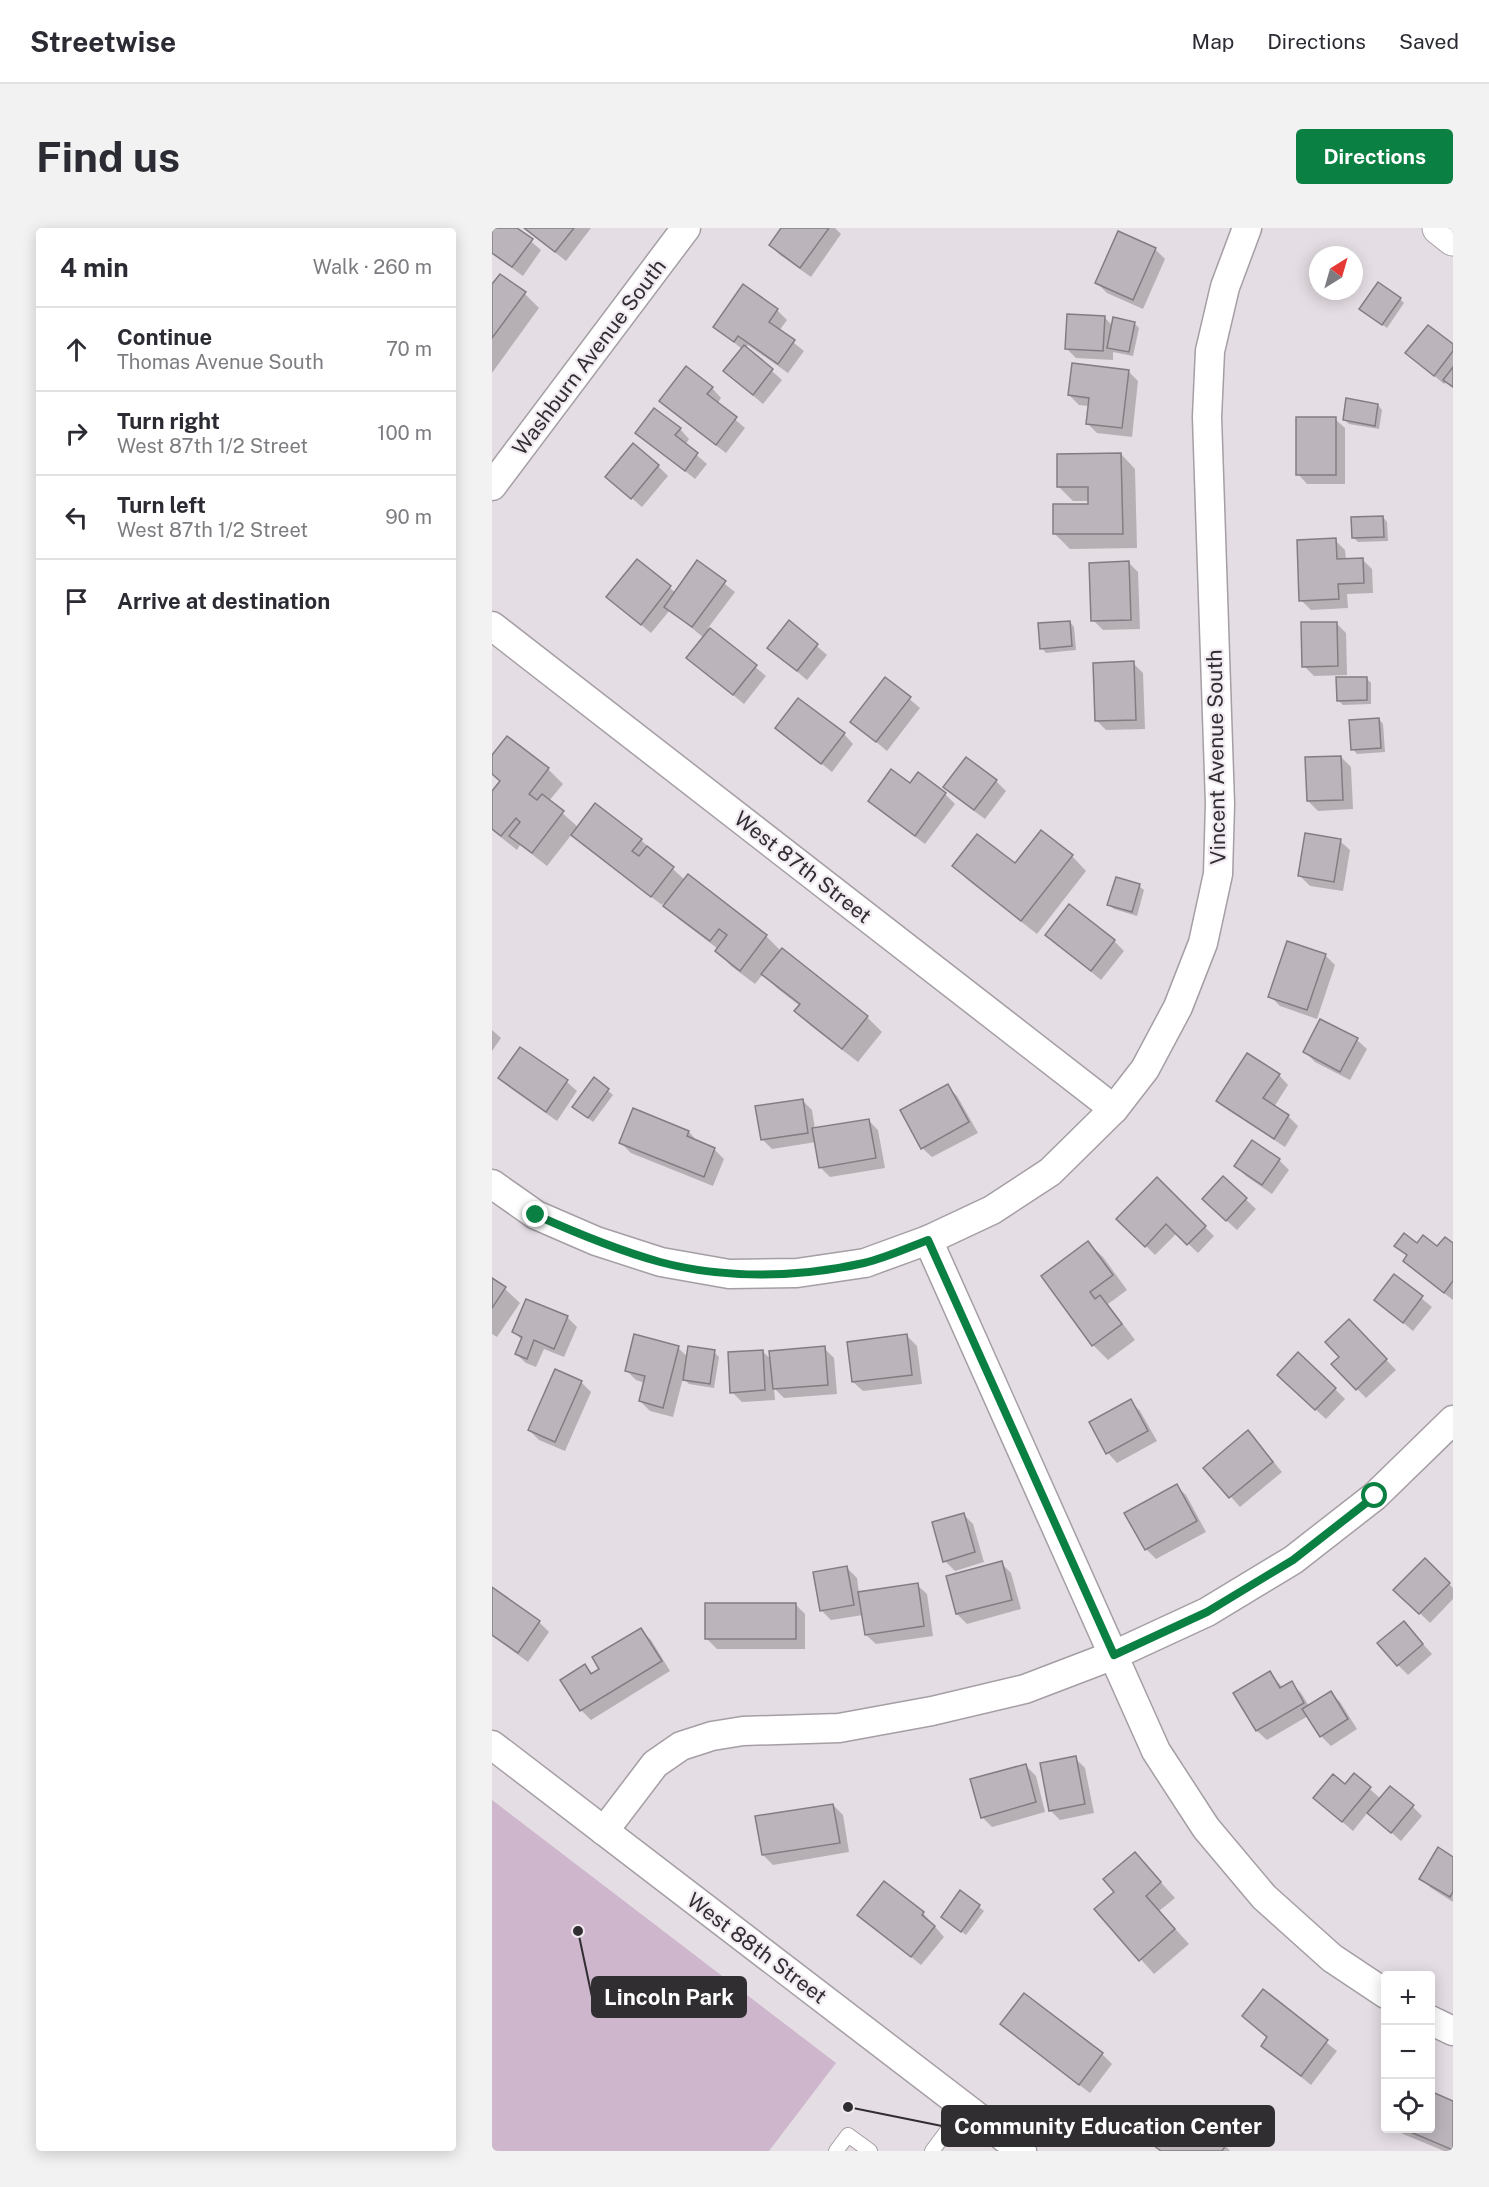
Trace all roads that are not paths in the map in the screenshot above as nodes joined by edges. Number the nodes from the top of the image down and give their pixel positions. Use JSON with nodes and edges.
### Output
{"nodes":[{"id":1,"x":686,"y":228,"type":"edge"},
{"id":2,"x":1247,"y":228,"type":"edge"},
{"id":3,"x":1439,"y":228,"type":"edge"},
{"id":4,"x":1453,"y":239,"type":"edge"},
{"id":5,"x":492,"y":486,"type":"edge"},
{"id":6,"x":492,"y":626,"type":"edge"},
{"id":7,"x":1114,"y":1109,"type":"junction"},
{"id":8,"x":492,"y":1184,"type":"edge"},
{"id":9,"x":928,"y":1240,"type":"junction"},
{"id":10,"x":1453,"y":1420,"type":"edge"},
{"id":11,"x":1114,"y":1655,"type":"junction"},
{"id":12,"x":492,"y":1745,"type":"edge"},
{"id":13,"x":604,"y":1831,"type":"junction"},
{"id":14,"x":1381,"y":1991,"type":"edge"},
{"id":15,"x":1435,"y":2022,"type":"edge"},
{"id":16,"x":1453,"y":2031,"type":"edge"},
{"id":17,"x":965,"y":2108,"type":"junction"},
{"id":18,"x":836,"y":2151,"type":"edge"},
{"id":19,"x":870,"y":2151,"type":"edge"},
{"id":20,"x":932,"y":2151,"type":"edge"},
{"id":21,"x":1022,"y":2151,"type":"edge"}],
"edges":[{"from":1,"to":5,"type":"street","name":"Washburn Avenue South"},
{"from":2,"to":7,"type":"street","name":"Vincent Avenue South"},
{"from":3,"to":4,"type":"street"},
{"from":6,"to":7,"type":"street","name":"West 87th Street"},
{"from":7,"to":9,"type":"street","name":"Vincent Avenue South"},
{"from":8,"to":9,"type":"street","name":"Vincent Avenue South"},
{"from":9,"to":11,"type":"street"},
{"from":10,"to":11,"type":"street"},
{"from":11,"to":13,"type":"street"},
{"from":11,"to":14,"type":"street"},
{"from":12,"to":13,"type":"street","name":"West 88th Street"},
{"from":13,"to":17,"type":"street","name":"West 88th Street"},
{"from":15,"to":16,"type":"street"},
{"from":17,"to":20,"type":"lane"},
{"from":17,"to":21,"type":"street","name":"West 88th Street"},
{"from":18,"to":19,"type":"lane"}]}
